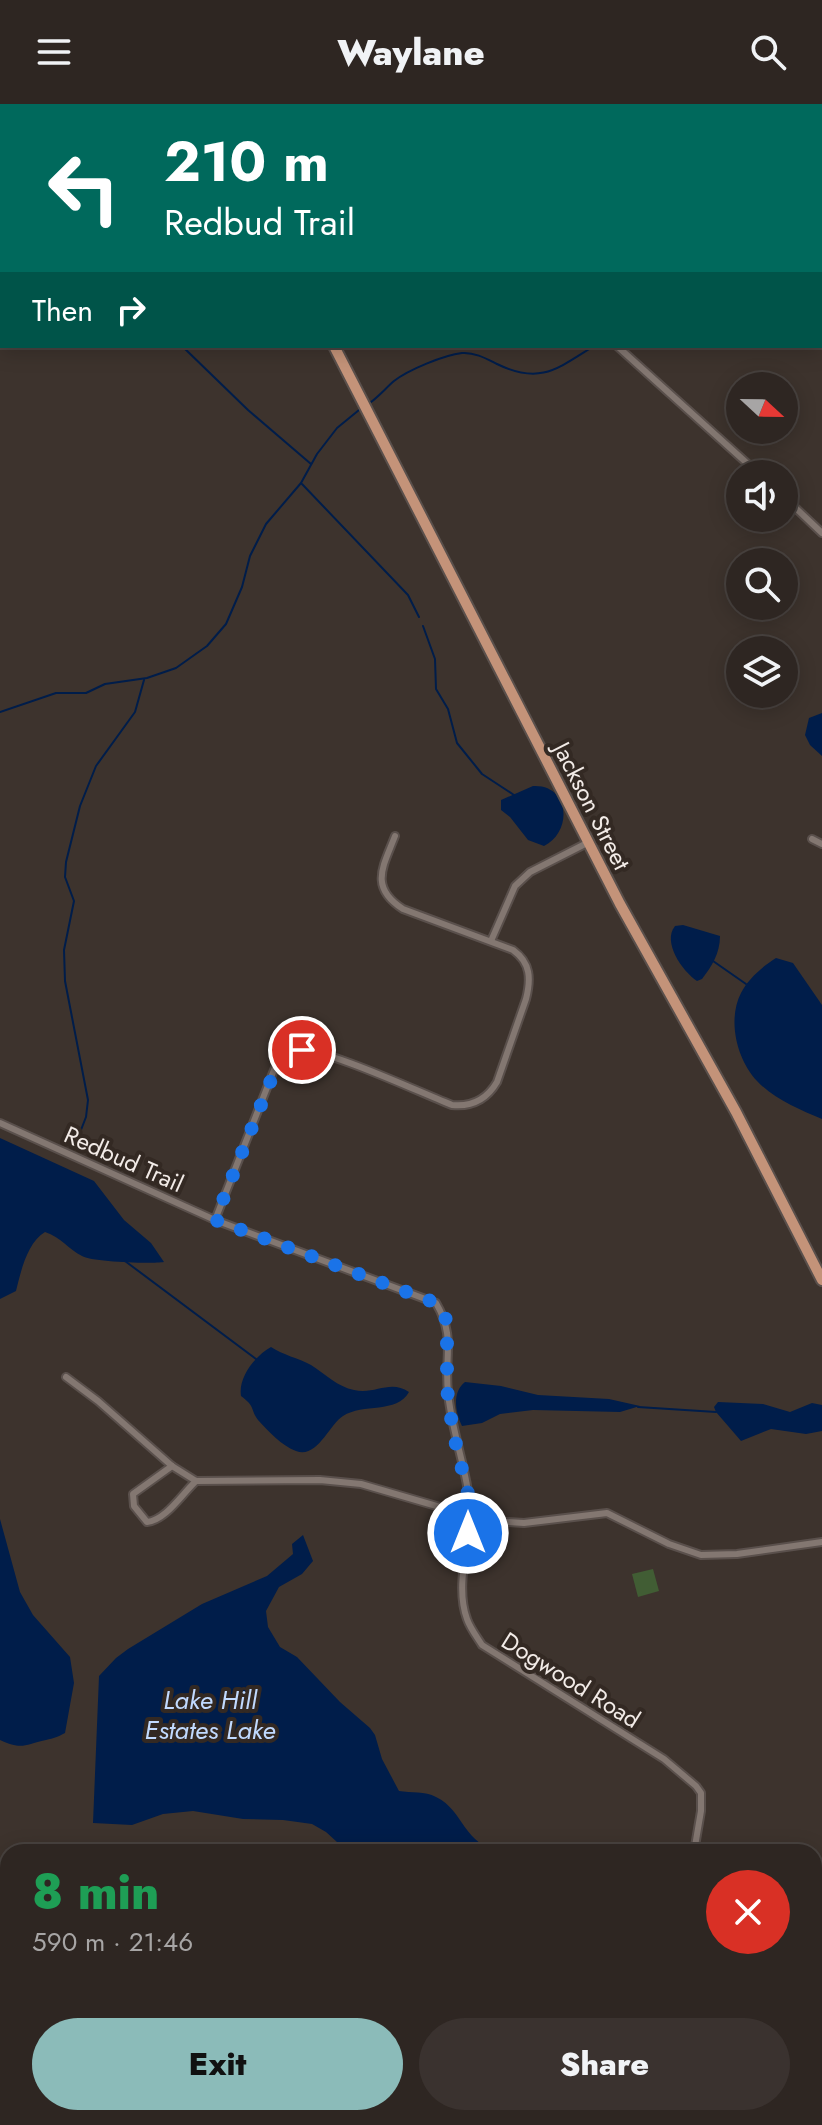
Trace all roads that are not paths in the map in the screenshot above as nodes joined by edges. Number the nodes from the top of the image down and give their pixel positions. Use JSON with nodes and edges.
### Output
{"nodes":[{"id":1,"x":335,"y":348,"type":"edge"},
{"id":2,"x":619,"y":348,"type":"edge"},
{"id":3,"x":743,"y":460,"type":"edge"},
{"id":4,"x":798,"y":510,"type":"edge"},
{"id":5,"x":822,"y":533,"type":"edge"},
{"id":6,"x":395,"y":836,"type":"dead end"},
{"id":7,"x":812,"y":839,"type":"dead end"},
{"id":8,"x":589,"y":842,"type":"junction"},
{"id":9,"x":822,"y":844,"type":"edge"},
{"id":10,"x":491,"y":941,"type":"junction"},
{"id":11,"x":0,"y":1123,"type":"edge"},
{"id":12,"x":215,"y":1220,"type":"junction"},
{"id":13,"x":822,"y":1280,"type":"edge"},
{"id":14,"x":66,"y":1377,"type":"dead end"},
{"id":15,"x":172,"y":1466,"type":"junction"},
{"id":16,"x":196,"y":1481,"type":"junction"},
{"id":17,"x":470,"y":1514,"type":"junction"},
{"id":18,"x":822,"y":1542,"type":"edge"},
{"id":19,"x":695,"y":1844,"type":"edge"}],
"edges":[{"from":1,"to":8,"type":"main road","name":"Jackson Street"},
{"from":2,"to":3,"type":"street"},
{"from":4,"to":5,"type":"street"},
{"from":6,"to":10,"type":"street"},
{"from":7,"to":9,"type":"street"},
{"from":8,"to":10,"type":"street"},
{"from":8,"to":13,"type":"main road","name":"Jackson Street"},
{"from":10,"to":12,"type":"street"},
{"from":11,"to":12,"type":"street","name":"Redbud Trail"},
{"from":12,"to":17,"type":"street","name":"Redbud Trail"},
{"from":14,"to":15,"type":"street"},
{"from":15,"to":16,"type":"street"},
{"from":15,"to":16,"type":"street"},
{"from":16,"to":17,"type":"street"},
{"from":17,"to":18,"type":"street"},
{"from":17,"to":19,"type":"street","name":"Dogwood Road"}]}
